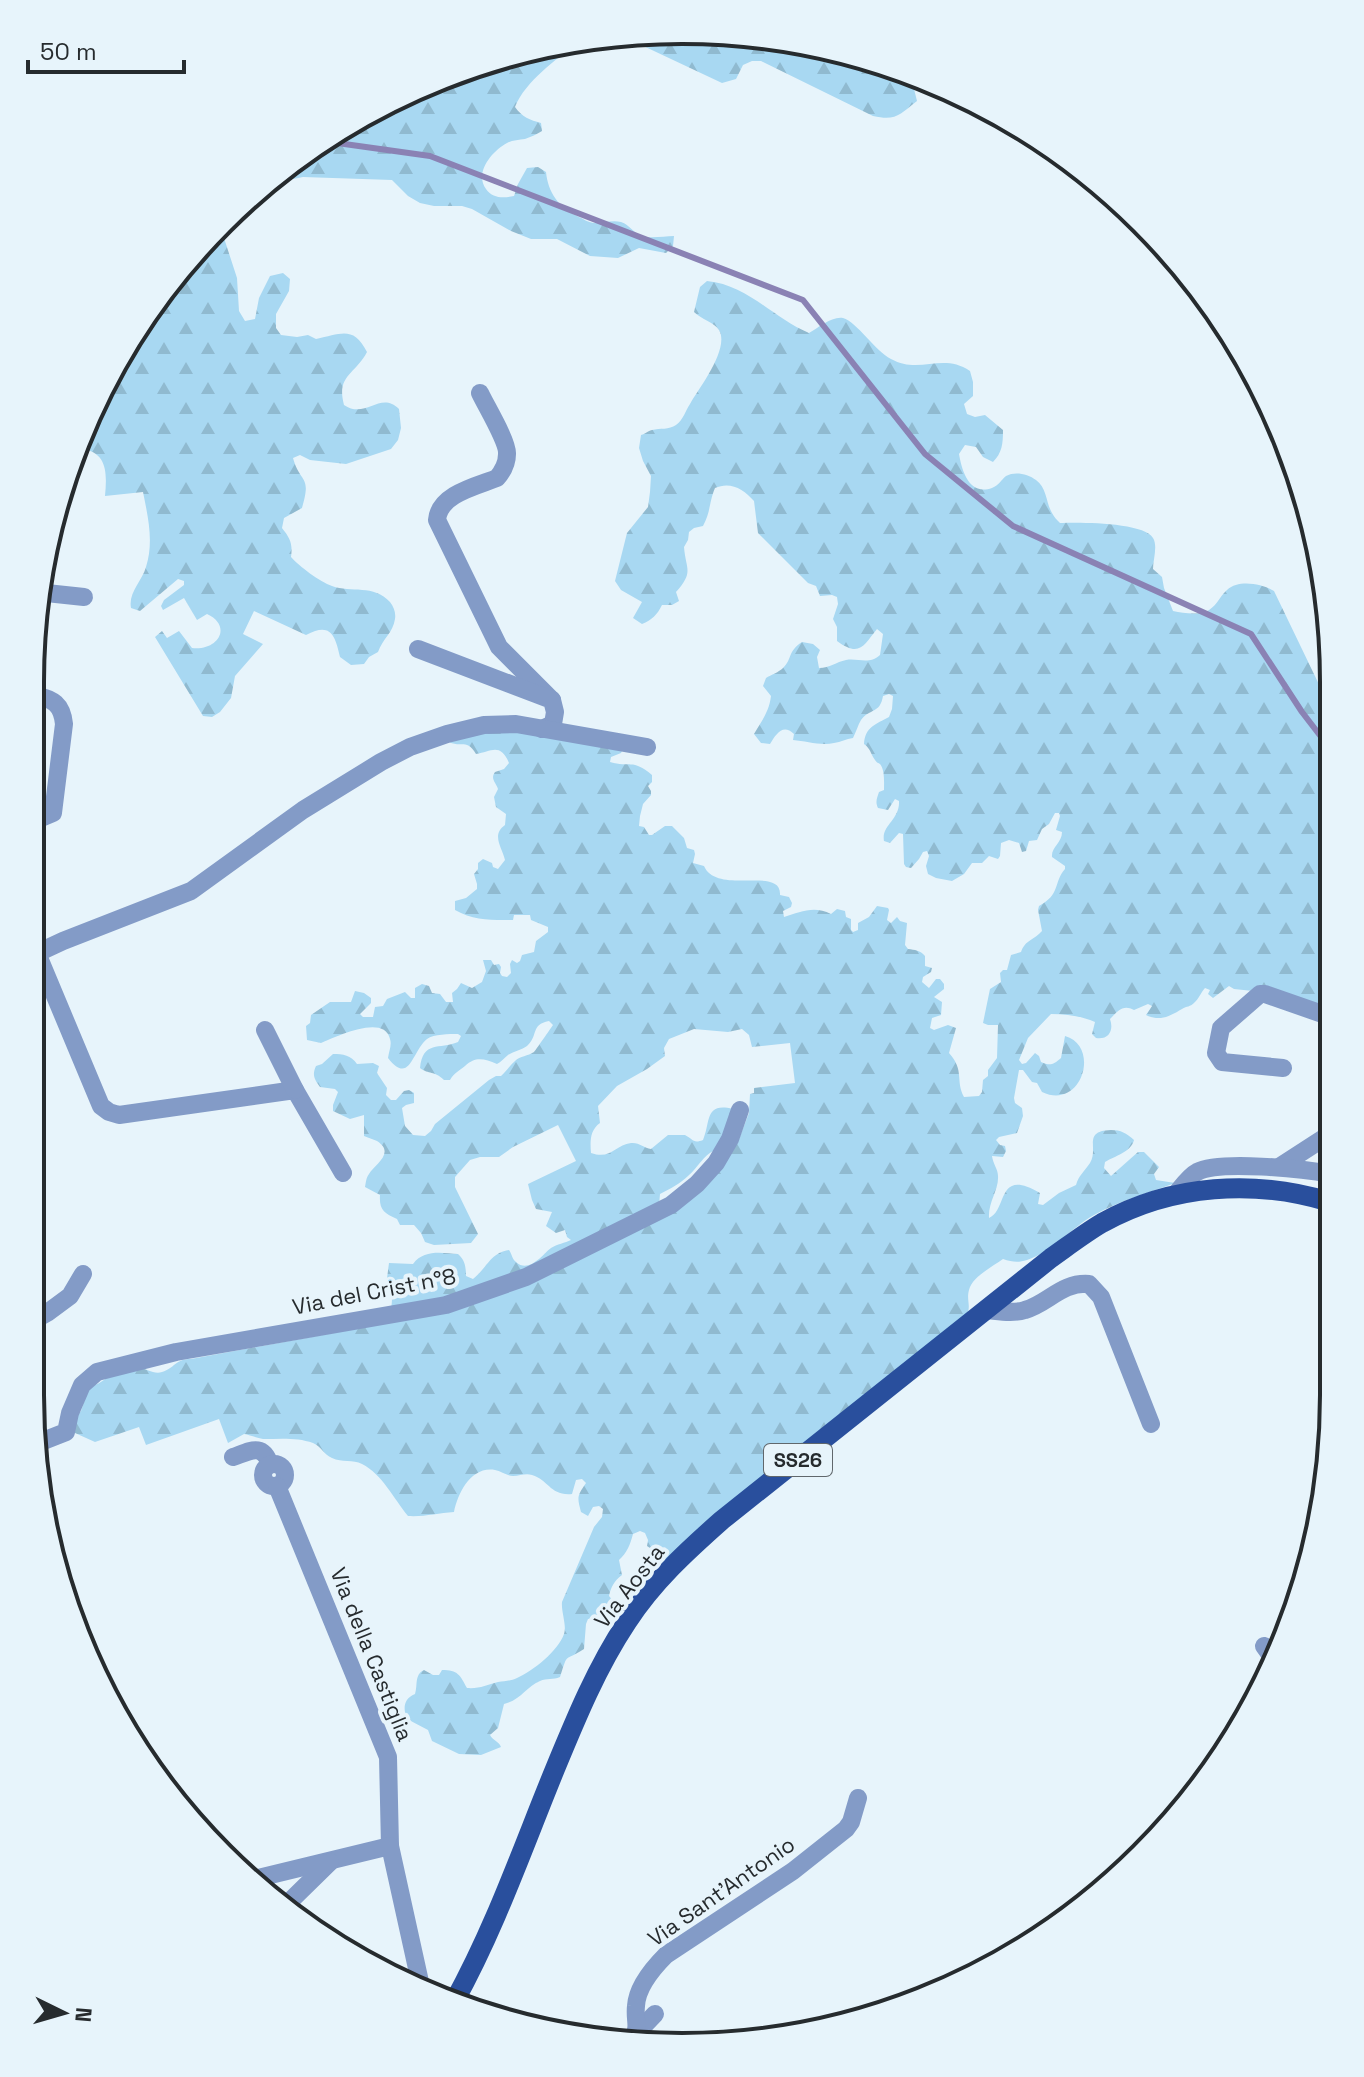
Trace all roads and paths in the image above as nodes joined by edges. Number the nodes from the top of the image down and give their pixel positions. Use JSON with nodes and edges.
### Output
{"nodes":[{"id":1,"x":480,"y":393,"type":"dead end"},
{"id":2,"x":50,"y":593,"type":"edge"},
{"id":3,"x":84,"y":597,"type":"dead end"},
{"id":4,"x":418,"y":649,"type":"dead end"},
{"id":5,"x":44,"y":697,"type":"edge"},
{"id":6,"x":552,"y":700,"type":"junction"},
{"id":7,"x":542,"y":729,"type":"junction"},
{"id":8,"x":647,"y":747,"type":"dead end"},
{"id":9,"x":44,"y":817,"type":"edge"},
{"id":10,"x":44,"y":950,"type":"edge"},
{"id":11,"x":44,"y":975,"type":"edge"},
{"id":12,"x":1320,"y":1013,"type":"edge"},
{"id":13,"x":265,"y":1030,"type":"dead end"},
{"id":14,"x":1283,"y":1068,"type":"dead end"},
{"id":15,"x":295,"y":1090,"type":"junction"},
{"id":16,"x":740,"y":1110,"type":"dead end"},
{"id":17,"x":1320,"y":1140,"type":"edge"},
{"id":18,"x":1279,"y":1167,"type":"junction"},
{"id":19,"x":343,"y":1173,"type":"dead end"},
{"id":20,"x":1320,"y":1173,"type":"edge"},
{"id":21,"x":1175,"y":1195,"type":"junction"},
{"id":22,"x":1320,"y":1200,"type":"edge"},
{"id":23,"x":83,"y":1274,"type":"dead end"},
{"id":24,"x":986,"y":1310,"type":"junction"},
{"id":25,"x":44,"y":1315,"type":"edge"},
{"id":26,"x":1151,"y":1424,"type":"dead end"},
{"id":27,"x":45,"y":1440,"type":"edge"},
{"id":28,"x":233,"y":1457,"type":"dead end"},
{"id":29,"x":858,"y":1798,"type":"dead end"},
{"id":30,"x":390,"y":1846,"type":"junction"},
{"id":31,"x":332,"y":1860,"type":"junction"},
{"id":32,"x":263,"y":1877,"type":"edge"},
{"id":33,"x":292,"y":1899,"type":"edge"},
{"id":34,"x":419,"y":1975,"type":"edge"},
{"id":35,"x":460,"y":1992,"type":"edge"},
{"id":36,"x":655,"y":2014,"type":"dead end"},
{"id":37,"x":636,"y":2032,"type":"edge"},
{"id":38,"x":639,"y":2032,"type":"edge"}],
"edges":[{"from":1,"to":6,"type":"street"},
{"from":2,"to":3,"type":"street"},
{"from":4,"to":6,"type":"street"},
{"from":5,"to":9,"type":"street"},
{"from":6,"to":7,"type":"street"},
{"from":7,"to":8,"type":"street"},
{"from":7,"to":10,"type":"street"},
{"from":11,"to":15,"type":"street"},
{"from":12,"to":14,"type":"street"},
{"from":13,"to":15,"type":"street"},
{"from":15,"to":19,"type":"street"},
{"from":16,"to":27,"type":"street","name":"Via del Crist n°8"},
{"from":17,"to":18,"type":"street"},
{"from":18,"to":20,"type":"street"},
{"from":18,"to":21,"type":"street"},
{"from":21,"to":22,"type":"main road","name":"Via Aosta","number":"SS26"},
{"from":21,"to":24,"type":"main road","name":"Via Aosta","number":"SS26"},
{"from":23,"to":25,"type":"street"},
{"from":24,"to":26,"type":"street"},
{"from":24,"to":35,"type":"main road","name":"Via Aosta","number":"SS26"},
{"from":28,"to":30,"type":"street","name":"Via della Castiglia"},
{"from":29,"to":37,"type":"street","name":"Via Sant'Antonio"},
{"from":30,"to":31,"type":"street"},
{"from":30,"to":34,"type":"street","name":"Via della Castiglia"},
{"from":31,"to":32,"type":"street"},
{"from":31,"to":33,"type":"street"},
{"from":36,"to":38,"type":"street","name":"Via Sant'Antonio"}]}
